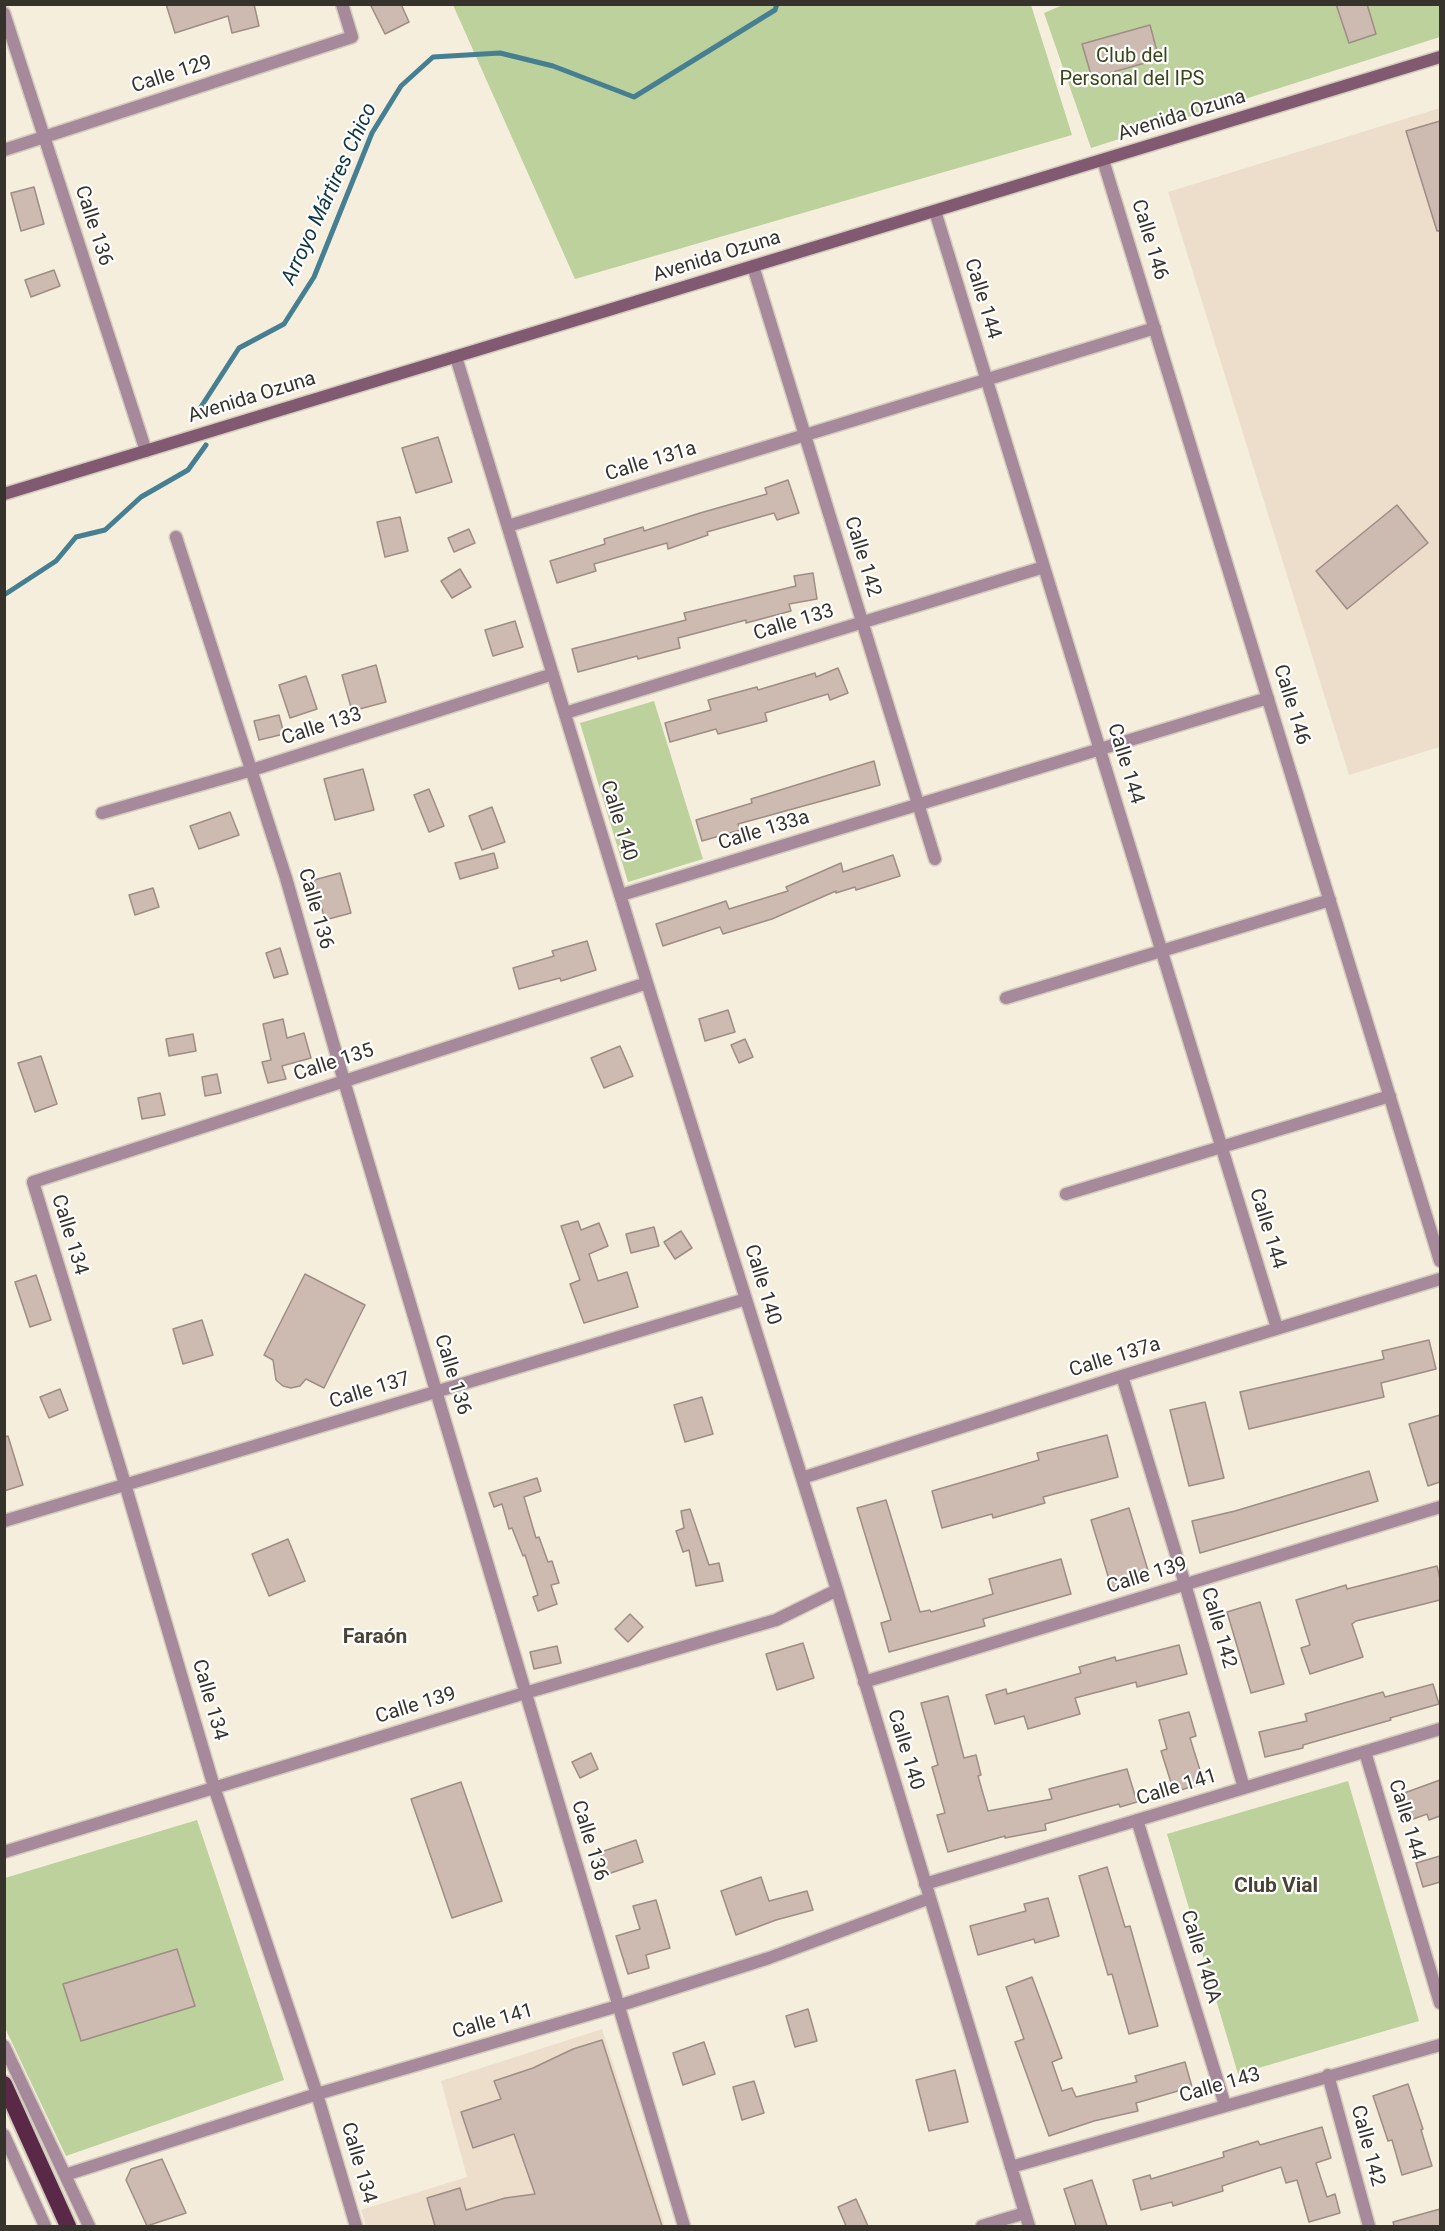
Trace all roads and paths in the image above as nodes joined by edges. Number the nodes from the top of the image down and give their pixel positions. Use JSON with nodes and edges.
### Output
{"nodes":[{"id":1,"x":342,"y":4,"type":"edge"},
{"id":2,"x":4,"y":13,"type":"edge"},
{"id":3,"x":1440,"y":57,"type":"edge"},
{"id":4,"x":44,"y":138,"type":"junction"},
{"id":5,"x":4,"y":150,"type":"edge"},
{"id":6,"x":1103,"y":160,"type":"junction"},
{"id":7,"x":935,"y":211,"type":"junction"},
{"id":8,"x":753,"y":266,"type":"junction"},
{"id":9,"x":1155,"y":328,"type":"junction"},
{"id":10,"x":456,"y":357,"type":"junction"},
{"id":11,"x":986,"y":379,"type":"junction"},
{"id":12,"x":805,"y":435,"type":"junction"},
{"id":13,"x":146,"y":451,"type":"junction"},
{"id":14,"x":4,"y":494,"type":"edge"},
{"id":15,"x":508,"y":526,"type":"junction"},
{"id":16,"x":176,"y":537,"type":"dead end"},
{"id":17,"x":1044,"y":567,"type":"junction"},
{"id":18,"x":862,"y":623,"type":"junction"},
{"id":19,"x":553,"y":674,"type":"junction"},
{"id":20,"x":1268,"y":698,"type":"junction"},
{"id":21,"x":565,"y":713,"type":"junction"},
{"id":22,"x":1100,"y":749,"type":"junction"},
{"id":23,"x":252,"y":770,"type":"junction"},
{"id":24,"x":918,"y":805,"type":"junction"},
{"id":25,"x":102,"y":813,"type":"dead end"},
{"id":26,"x":935,"y":859,"type":"dead end"},
{"id":27,"x":621,"y":895,"type":"junction"},
{"id":28,"x":1330,"y":900,"type":"junction"},
{"id":29,"x":1161,"y":951,"type":"junction"},
{"id":30,"x":647,"y":983,"type":"junction"},
{"id":31,"x":1006,"y":998,"type":"dead end"},
{"id":32,"x":344,"y":1081,"type":"junction"},
{"id":33,"x":1390,"y":1096,"type":"junction"},
{"id":34,"x":1221,"y":1147,"type":"junction"},
{"id":35,"x":33,"y":1182,"type":"joint"},
{"id":36,"x":1066,"y":1194,"type":"dead end"},
{"id":37,"x":1440,"y":1261,"type":"edge"},
{"id":38,"x":1440,"y":1279,"type":"edge"},
{"id":39,"x":746,"y":1299,"type":"junction"},
{"id":40,"x":1277,"y":1328,"type":"junction"},
{"id":41,"x":1122,"y":1376,"type":"junction"},
{"id":42,"x":437,"y":1391,"type":"junction"},
{"id":43,"x":802,"y":1478,"type":"junction"},
{"id":44,"x":125,"y":1484,"type":"junction"},
{"id":45,"x":1440,"y":1507,"type":"edge"},
{"id":46,"x":4,"y":1521,"type":"edge"},
{"id":47,"x":1185,"y":1584,"type":"junction"},
{"id":48,"x":837,"y":1590,"type":"junction"},
{"id":49,"x":864,"y":1682,"type":"junction"},
{"id":50,"x":525,"y":1693,"type":"junction"},
{"id":51,"x":1440,"y":1729,"type":"edge"},
{"id":52,"x":1365,"y":1752,"type":"junction"},
{"id":53,"x":214,"y":1787,"type":"junction"},
{"id":54,"x":1244,"y":1788,"type":"junction"},
{"id":55,"x":1137,"y":1820,"type":"junction"},
{"id":56,"x":4,"y":1852,"type":"edge"},
{"id":57,"x":926,"y":1884,"type":"junction"},
{"id":58,"x":930,"y":1898,"type":"junction"},
{"id":59,"x":1440,"y":2003,"type":"edge"},
{"id":60,"x":618,"y":2006,"type":"junction"},
{"id":61,"x":1440,"y":2045,"type":"edge"},
{"id":62,"x":4,"y":2046,"type":"edge"},
{"id":63,"x":1328,"y":2075,"type":"junction"},
{"id":64,"x":4,"y":2084,"type":"edge"},
{"id":65,"x":317,"y":2094,"type":"junction"},
{"id":66,"x":1226,"y":2105,"type":"junction"},
{"id":67,"x":4,"y":2135,"type":"edge"},
{"id":68,"x":1011,"y":2167,"type":"junction"},
{"id":69,"x":65,"y":2175,"type":"junction"},
{"id":70,"x":1025,"y":2213,"type":"junction"},
{"id":71,"x":45,"y":2226,"type":"edge"},
{"id":72,"x":68,"y":2226,"type":"edge"},
{"id":73,"x":89,"y":2226,"type":"edge"},
{"id":74,"x":356,"y":2226,"type":"edge"},
{"id":75,"x":684,"y":2226,"type":"edge"},
{"id":76,"x":982,"y":2226,"type":"edge"},
{"id":77,"x":1029,"y":2226,"type":"edge"},
{"id":78,"x":1369,"y":2226,"type":"edge"}],
"edges":[{"from":1,"to":4,"type":"street","name":"Calle 129"},
{"from":2,"to":4,"type":"street","name":"Calle 136"},
{"from":3,"to":6,"type":"main road","name":"Avenida Ozuna"},
{"from":4,"to":5,"type":"street","name":"Calle 129"},
{"from":4,"to":13,"type":"street","name":"Calle 136"},
{"from":6,"to":7,"type":"main road","name":"Avenida Ozuna"},
{"from":6,"to":9,"type":"street","name":"Calle 146"},
{"from":7,"to":8,"type":"main road","name":"Avenida Ozuna"},
{"from":7,"to":11,"type":"street","name":"Calle 144"},
{"from":8,"to":10,"type":"main road","name":"Avenida Ozuna"},
{"from":8,"to":12,"type":"street","name":"Calle 142"},
{"from":9,"to":11,"type":"street","name":"Calle 131a"},
{"from":9,"to":20,"type":"street","name":"Calle 146"},
{"from":10,"to":13,"type":"main road","name":"Avenida Ozuna"},
{"from":10,"to":15,"type":"street","name":"Calle 140"},
{"from":11,"to":12,"type":"street","name":"Calle 131a"},
{"from":11,"to":17,"type":"street","name":"Calle 144"},
{"from":12,"to":15,"type":"street","name":"Calle 131a"},
{"from":12,"to":18,"type":"street","name":"Calle 142"},
{"from":13,"to":14,"type":"main road","name":"Avenida Ozuna"},
{"from":15,"to":19,"type":"street","name":"Calle 140"},
{"from":16,"to":23,"type":"street","name":"Calle 136"},
{"from":17,"to":18,"type":"street","name":"Calle 133"},
{"from":17,"to":22,"type":"street","name":"Calle 144"},
{"from":18,"to":21,"type":"street","name":"Calle 133"},
{"from":18,"to":24,"type":"street","name":"Calle 142"},
{"from":19,"to":21,"type":"street","name":"Calle 140"},
{"from":19,"to":23,"type":"street","name":"Calle 133"},
{"from":20,"to":22,"type":"street","name":"Calle 133a"},
{"from":20,"to":28,"type":"street","name":"Calle 146"},
{"from":21,"to":27,"type":"street","name":"Calle 140"},
{"from":22,"to":24,"type":"street","name":"Calle 133a"},
{"from":22,"to":29,"type":"street","name":"Calle 144"},
{"from":23,"to":25,"type":"street","name":"Calle 133"},
{"from":23,"to":32,"type":"street","name":"Calle 136"},
{"from":24,"to":26,"type":"street","name":"Calle 142"},
{"from":24,"to":27,"type":"street","name":"Calle 133a"},
{"from":27,"to":30,"type":"street","name":"Calle 140"},
{"from":28,"to":29,"type":"street"},
{"from":28,"to":33,"type":"street","name":"Calle 146"},
{"from":29,"to":31,"type":"street"},
{"from":29,"to":34,"type":"street","name":"Calle 144"},
{"from":30,"to":32,"type":"street","name":"Calle 135"},
{"from":30,"to":39,"type":"street","name":"Calle 140"},
{"from":32,"to":35,"type":"street","name":"Calle 135"},
{"from":32,"to":42,"type":"street","name":"Calle 136"},
{"from":33,"to":34,"type":"street"},
{"from":33,"to":37,"type":"street","name":"Calle 146"},
{"from":34,"to":36,"type":"street"},
{"from":34,"to":40,"type":"street","name":"Calle 144"},
{"from":35,"to":44,"type":"street","name":"Calle 134"},
{"from":38,"to":40,"type":"street","name":"Calle 137a"},
{"from":39,"to":42,"type":"street","name":"Calle 137"},
{"from":39,"to":43,"type":"street","name":"Calle 140"},
{"from":40,"to":41,"type":"street","name":"Calle 137a"},
{"from":41,"to":43,"type":"street","name":"Calle 137a"},
{"from":41,"to":47,"type":"street","name":"Calle 142"},
{"from":42,"to":44,"type":"street","name":"Calle 137"},
{"from":42,"to":50,"type":"street","name":"Calle 136"},
{"from":43,"to":48,"type":"street","name":"Calle 140"},
{"from":44,"to":46,"type":"street","name":"Calle 137"},
{"from":44,"to":53,"type":"street","name":"Calle 134"},
{"from":45,"to":47,"type":"street","name":"Calle 139"},
{"from":47,"to":49,"type":"street","name":"Calle 139"},
{"from":47,"to":54,"type":"street","name":"Calle 142"},
{"from":48,"to":49,"type":"street","name":"Calle 140"},
{"from":48,"to":50,"type":"street","name":"Calle 139"},
{"from":49,"to":57,"type":"street","name":"Calle 140"},
{"from":50,"to":53,"type":"street","name":"Calle 139"},
{"from":50,"to":60,"type":"street","name":"Calle 136"},
{"from":51,"to":52,"type":"street","name":"Calle 141"},
{"from":52,"to":54,"type":"street","name":"Calle 141"},
{"from":52,"to":59,"type":"street","name":"Calle 144"},
{"from":53,"to":56,"type":"street","name":"Calle 139"},
{"from":53,"to":65,"type":"street","name":"Calle 134"},
{"from":54,"to":55,"type":"street","name":"Calle 141"},
{"from":55,"to":57,"type":"street","name":"Calle 141"},
{"from":55,"to":66,"type":"street","name":"Calle 140A"},
{"from":57,"to":58,"type":"street","name":"Calle 140"},
{"from":58,"to":60,"type":"street","name":"Calle 141"},
{"from":58,"to":68,"type":"street","name":"Calle 140"},
{"from":60,"to":65,"type":"street","name":"Calle 141"},
{"from":60,"to":75,"type":"street","name":"Calle 136"},
{"from":61,"to":63,"type":"street","name":"Calle 143"},
{"from":62,"to":69,"type":"street"},
{"from":63,"to":66,"type":"street","name":"Calle 143"},
{"from":63,"to":78,"type":"street","name":"Calle 142"},
{"from":64,"to":72,"type":"highway"},
{"from":65,"to":69,"type":"street","name":"Calle 141"},
{"from":65,"to":74,"type":"street","name":"Calle 134"},
{"from":66,"to":68,"type":"street","name":"Calle 143"},
{"from":67,"to":71,"type":"street"},
{"from":68,"to":70,"type":"street","name":"Calle 140"},
{"from":69,"to":73,"type":"street"},
{"from":70,"to":76,"type":"street"},
{"from":70,"to":77,"type":"street","name":"Calle 140"}]}
